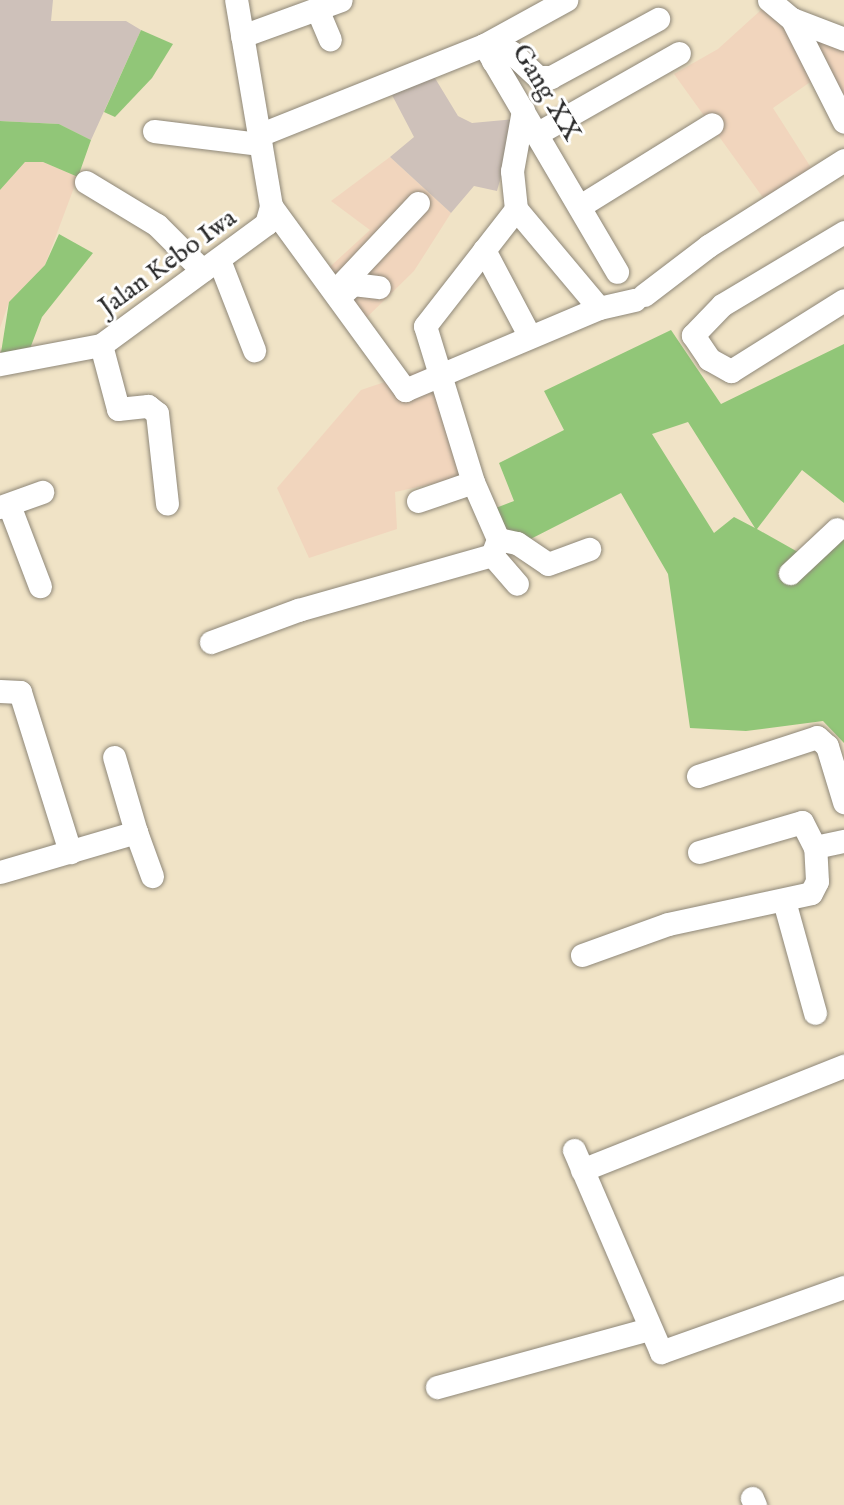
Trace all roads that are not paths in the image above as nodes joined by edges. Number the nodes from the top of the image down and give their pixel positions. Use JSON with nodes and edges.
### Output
{"nodes":[{"id":1,"x":236,"y":0,"type":"edge"},
{"id":2,"x":341,"y":0,"type":"edge"},
{"id":3,"x":566,"y":0,"type":"edge"},
{"id":4,"x":769,"y":0,"type":"edge"},
{"id":5,"x":317,"y":9,"type":"junction"},
{"id":6,"x":658,"y":19,"type":"dead end"},
{"id":7,"x":792,"y":19,"type":"junction"},
{"id":8,"x":242,"y":36,"type":"junction"},
{"id":9,"x":330,"y":39,"type":"dead end"},
{"id":10,"x":844,"y":39,"type":"edge"},
{"id":11,"x":489,"y":53,"type":"junction"},
{"id":12,"x":680,"y":53,"type":"dead end"},
{"id":13,"x":523,"y":110,"type":"junction"},
{"id":14,"x":844,"y":122,"type":"edge"},
{"id":15,"x":712,"y":124,"type":"dead end"},
{"id":16,"x":154,"y":131,"type":"dead end"},
{"id":17,"x":538,"y":133,"type":"junction"},
{"id":18,"x":259,"y":139,"type":"junction"},
{"id":19,"x":844,"y":160,"type":"edge"},
{"id":20,"x":86,"y":182,"type":"dead end"},
{"id":21,"x":418,"y":203,"type":"dead end"},
{"id":22,"x":271,"y":206,"type":"junction"},
{"id":23,"x":580,"y":206,"type":"junction"},
{"id":24,"x":516,"y":209,"type":"junction"},
{"id":25,"x":844,"y":232,"type":"edge"},
{"id":26,"x":484,"y":250,"type":"junction"},
{"id":27,"x":211,"y":265,"type":"junction"},
{"id":28,"x":617,"y":272,"type":"dead end"},
{"id":29,"x":379,"y":287,"type":"dead end"},
{"id":30,"x":336,"y":294,"type":"junction"},
{"id":31,"x":844,"y":300,"type":"edge"},
{"id":32,"x":599,"y":308,"type":"junction"},
{"id":33,"x":530,"y":337,"type":"junction"},
{"id":34,"x":101,"y":345,"type":"junction"},
{"id":35,"x":254,"y":350,"type":"dead end"},
{"id":36,"x":0,"y":365,"type":"edge"},
{"id":37,"x":444,"y":372,"type":"junction"},
{"id":38,"x":473,"y":482,"type":"junction"},
{"id":39,"x":42,"y":492,"type":"dead end"},
{"id":40,"x":418,"y":501,"type":"dead end"},
{"id":41,"x":167,"y":503,"type":"dead end"},
{"id":42,"x":5,"y":506,"type":"edge"},
{"id":43,"x":837,"y":529,"type":"dead end"},
{"id":44,"x":495,"y":547,"type":"junction"},
{"id":45,"x":589,"y":549,"type":"dead end"},
{"id":46,"x":790,"y":573,"type":"dead end"},
{"id":47,"x":517,"y":584,"type":"dead end"},
{"id":48,"x":40,"y":586,"type":"dead end"},
{"id":49,"x":211,"y":642,"type":"dead end"},
{"id":50,"x":0,"y":691,"type":"edge"},
{"id":51,"x":114,"y":757,"type":"dead end"},
{"id":52,"x":698,"y":776,"type":"dead end"},
{"id":53,"x":844,"y":802,"type":"edge"},
{"id":54,"x":136,"y":832,"type":"junction"},
{"id":55,"x":844,"y":841,"type":"edge"},
{"id":56,"x":815,"y":847,"type":"junction"},
{"id":57,"x":70,"y":852,"type":"junction"},
{"id":58,"x":699,"y":852,"type":"dead end"},
{"id":59,"x":0,"y":872,"type":"edge"},
{"id":60,"x":152,"y":876,"type":"dead end"},
{"id":61,"x":783,"y":901,"type":"junction"},
{"id":62,"x":582,"y":955,"type":"dead end"},
{"id":63,"x":815,"y":1013,"type":"dead end"},
{"id":64,"x":844,"y":1066,"type":"edge"},
{"id":65,"x":844,"y":1287,"type":"edge"},
{"id":66,"x":649,"y":1329,"type":"junction"},
{"id":67,"x":437,"y":1387,"type":"dead end"}],
"edges":[{"from":1,"to":8,"type":"street","name":"Jalan Kebo Iwa"},
{"from":2,"to":5,"type":"street"},
{"from":3,"to":11,"type":"street"},
{"from":4,"to":7,"type":"street"},
{"from":5,"to":8,"type":"street"},
{"from":5,"to":9,"type":"street"},
{"from":6,"to":11,"type":"street"},
{"from":7,"to":10,"type":"street"},
{"from":7,"to":14,"type":"street"},
{"from":8,"to":18,"type":"street","name":"Jalan Kebo Iwa"},
{"from":11,"to":13,"type":"street","name":"Gang XX"},
{"from":11,"to":18,"type":"street","name":"Gang XX"},
{"from":12,"to":17,"type":"street"},
{"from":13,"to":17,"type":"street","name":"Gang XX"},
{"from":13,"to":24,"type":"street"},
{"from":15,"to":23,"type":"street"},
{"from":16,"to":18,"type":"street"},
{"from":17,"to":23,"type":"street","name":"Gang XX"},
{"from":18,"to":22,"type":"street","name":"Jalan Kebo Iwa"},
{"from":19,"to":32,"type":"street"},
{"from":20,"to":27,"type":"street"},
{"from":21,"to":30,"type":"street"},
{"from":22,"to":27,"type":"street","name":"Jalan Kebo Iwa"},
{"from":22,"to":30,"type":"street"},
{"from":23,"to":28,"type":"street","name":"Gang XX"},
{"from":24,"to":26,"type":"street"},
{"from":24,"to":32,"type":"street"},
{"from":25,"to":31,"type":"street"},
{"from":26,"to":33,"type":"street"},
{"from":26,"to":37,"type":"street"},
{"from":27,"to":34,"type":"street","name":"Jalan Kebo Iwa"},
{"from":27,"to":35,"type":"street"},
{"from":29,"to":30,"type":"street"},
{"from":30,"to":37,"type":"street"},
{"from":32,"to":33,"type":"street"},
{"from":33,"to":37,"type":"street"},
{"from":34,"to":36,"type":"street","name":"Jalan Kebo Iwa"},
{"from":34,"to":41,"type":"street"},
{"from":37,"to":38,"type":"street"},
{"from":38,"to":40,"type":"street"},
{"from":38,"to":44,"type":"street"},
{"from":39,"to":42,"type":"street"},
{"from":42,"to":48,"type":"street"},
{"from":43,"to":46,"type":"street"},
{"from":44,"to":45,"type":"street"},
{"from":44,"to":47,"type":"street"},
{"from":44,"to":49,"type":"street"},
{"from":50,"to":57,"type":"street"},
{"from":51,"to":54,"type":"street"},
{"from":52,"to":53,"type":"street"},
{"from":54,"to":57,"type":"street"},
{"from":54,"to":60,"type":"street"},
{"from":55,"to":56,"type":"street"},
{"from":56,"to":58,"type":"street"},
{"from":56,"to":61,"type":"street"},
{"from":57,"to":59,"type":"street"},
{"from":61,"to":62,"type":"street"},
{"from":61,"to":63,"type":"street"},
{"from":64,"to":66,"type":"street"},
{"from":65,"to":66,"type":"street"},
{"from":66,"to":67,"type":"street"}]}
